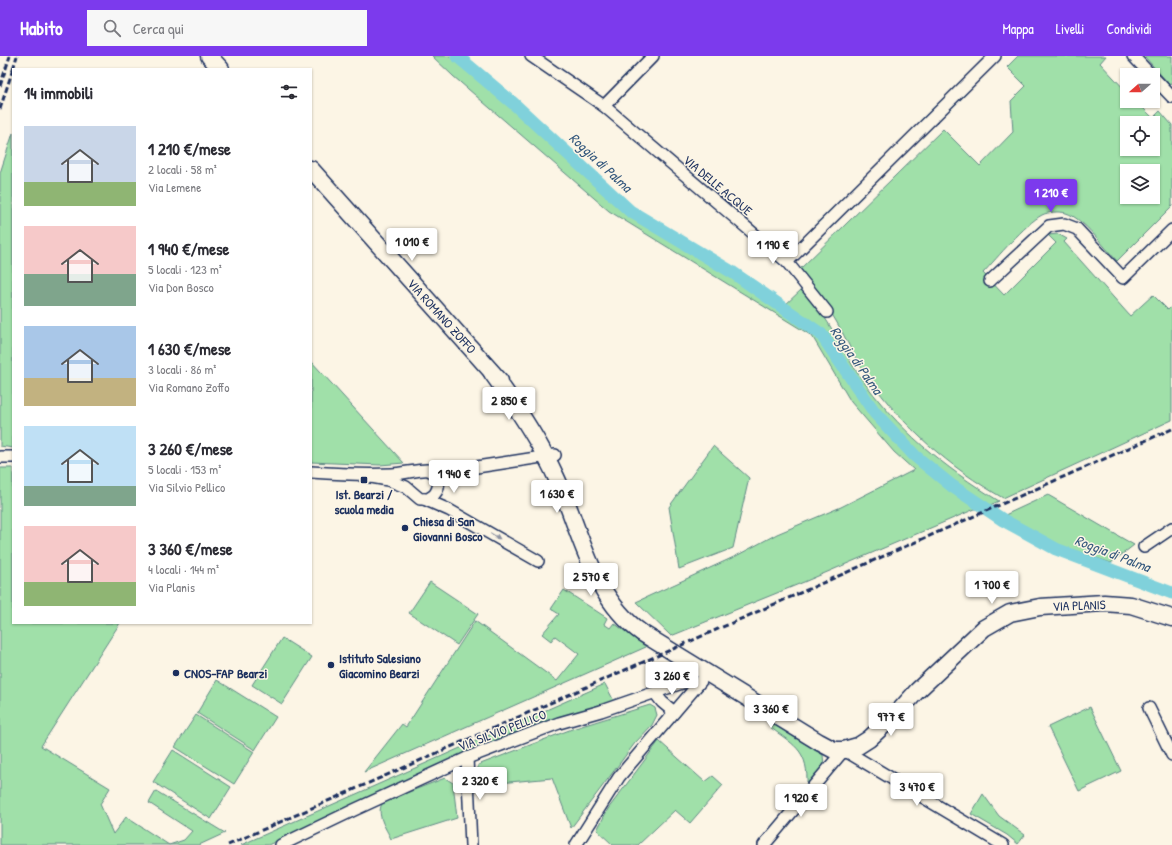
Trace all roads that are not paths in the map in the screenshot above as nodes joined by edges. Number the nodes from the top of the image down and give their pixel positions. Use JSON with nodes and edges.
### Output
{"nodes":[{"id":1,"x":209,"y":56,"type":"edge"},
{"id":2,"x":531,"y":56,"type":"edge"},
{"id":3,"x":652,"y":56,"type":"edge"},
{"id":4,"x":995,"y":56,"type":"edge"},
{"id":5,"x":1133,"y":56,"type":"edge"},
{"id":6,"x":220,"y":68,"type":"edge"},
{"id":7,"x":1144,"y":68,"type":"edge"},
{"id":8,"x":1160,"y":84,"type":"edge"},
{"id":9,"x":1172,"y":97,"type":"edge"},
{"id":10,"x":604,"y":106,"type":"junction"},
{"id":11,"x":312,"y":170,"type":"edge"},
{"id":12,"x":1172,"y":230,"type":"edge"},
{"id":13,"x":787,"y":262,"type":"junction"},
{"id":14,"x":990,"y":281,"type":"dead end"},
{"id":15,"x":827,"y":312,"type":"dead end"},
{"id":16,"x":0,"y":456,"type":"edge"},
{"id":17,"x":551,"y":456,"type":"junction"},
{"id":18,"x":12,"y":457,"type":"edge"},
{"id":19,"x":457,"y":470,"type":"junction"},
{"id":20,"x":431,"y":471,"type":"junction"},
{"id":21,"x":312,"y":472,"type":"edge"},
{"id":22,"x":416,"y":472,"type":"junction"},
{"id":23,"x":360,"y":475,"type":"junction"},
{"id":24,"x":439,"y":486,"type":"junction"},
{"id":25,"x":411,"y":491,"type":"junction"},
{"id":26,"x":424,"y":499,"type":"junction"},
{"id":27,"x":450,"y":510,"type":"junction"},
{"id":28,"x":1172,"y":528,"type":"edge"},
{"id":29,"x":1144,"y":547,"type":"dead end"},
{"id":30,"x":538,"y":561,"type":"dead end"},
{"id":31,"x":1172,"y":618,"type":"edge"},
{"id":32,"x":710,"y":671,"type":"junction"},
{"id":33,"x":697,"y":685,"type":"junction"},
{"id":34,"x":655,"y":693,"type":"junction"},
{"id":35,"x":1149,"y":708,"type":"dead end"},
{"id":36,"x":674,"y":712,"type":"junction"},
{"id":37,"x":844,"y":745,"type":"junction"},
{"id":38,"x":1172,"y":755,"type":"edge"},
{"id":39,"x":467,"y":758,"type":"junction"},
{"id":40,"x":281,"y":845,"type":"edge"},
{"id":41,"x":471,"y":845,"type":"edge"},
{"id":42,"x":576,"y":845,"type":"edge"},
{"id":43,"x":764,"y":845,"type":"edge"},
{"id":44,"x":1002,"y":845,"type":"edge"}],
"edges":[{"from":1,"to":6,"type":"street"},
{"from":2,"to":10,"type":"street","name":"VIA DELLE ACQUE"},
{"from":3,"to":10,"type":"street"},
{"from":4,"to":13,"type":"street"},
{"from":5,"to":7,"type":"street"},
{"from":8,"to":9,"type":"street"},
{"from":10,"to":13,"type":"street","name":"VIA DELLE ACQUE"},
{"from":11,"to":17,"type":"street","name":"VIA ROMANO ZOFFO"},
{"from":12,"to":14,"type":"street"},
{"from":13,"to":15,"type":"street","name":"VIA DELLE ACQUE"},
{"from":16,"to":18,"type":"street"},
{"from":17,"to":19,"type":"street"},
{"from":17,"to":32,"type":"street","name":"VIA ROMANO ZOFFO"},
{"from":17,"to":32,"type":"street","name":"VIA ROMANO ZOFFO"},
{"from":19,"to":20,"type":"street"},
{"from":19,"to":24,"type":"street"},
{"from":20,"to":22,"type":"street"},
{"from":20,"to":24,"type":"street"},
{"from":21,"to":23,"type":"street"},
{"from":22,"to":23,"type":"street"},
{"from":22,"to":25,"type":"street"},
{"from":23,"to":25,"type":"street"},
{"from":24,"to":26,"type":"street"},
{"from":24,"to":27,"type":"street"},
{"from":25,"to":26,"type":"street"},
{"from":26,"to":27,"type":"street"},
{"from":27,"to":30,"type":"street","one_way":true},
{"from":28,"to":29,"type":"street"},
{"from":31,"to":37,"type":"street","name":"VIA PLANIS"},
{"from":32,"to":33,"type":"street"},
{"from":32,"to":37,"type":"street"},
{"from":33,"to":34,"type":"street","name":"VIA SILVIO PELLICO"},
{"from":33,"to":36,"type":"street"},
{"from":34,"to":36,"type":"street"},
{"from":34,"to":39,"type":"street","name":"VIA SILVIO PELLICO"},
{"from":35,"to":38,"type":"street"},
{"from":36,"to":42,"type":"street"},
{"from":37,"to":43,"type":"street"},
{"from":37,"to":44,"type":"street"},
{"from":39,"to":40,"type":"street","name":"VIA SILVIO PELLICO"},
{"from":39,"to":41,"type":"street"}]}
